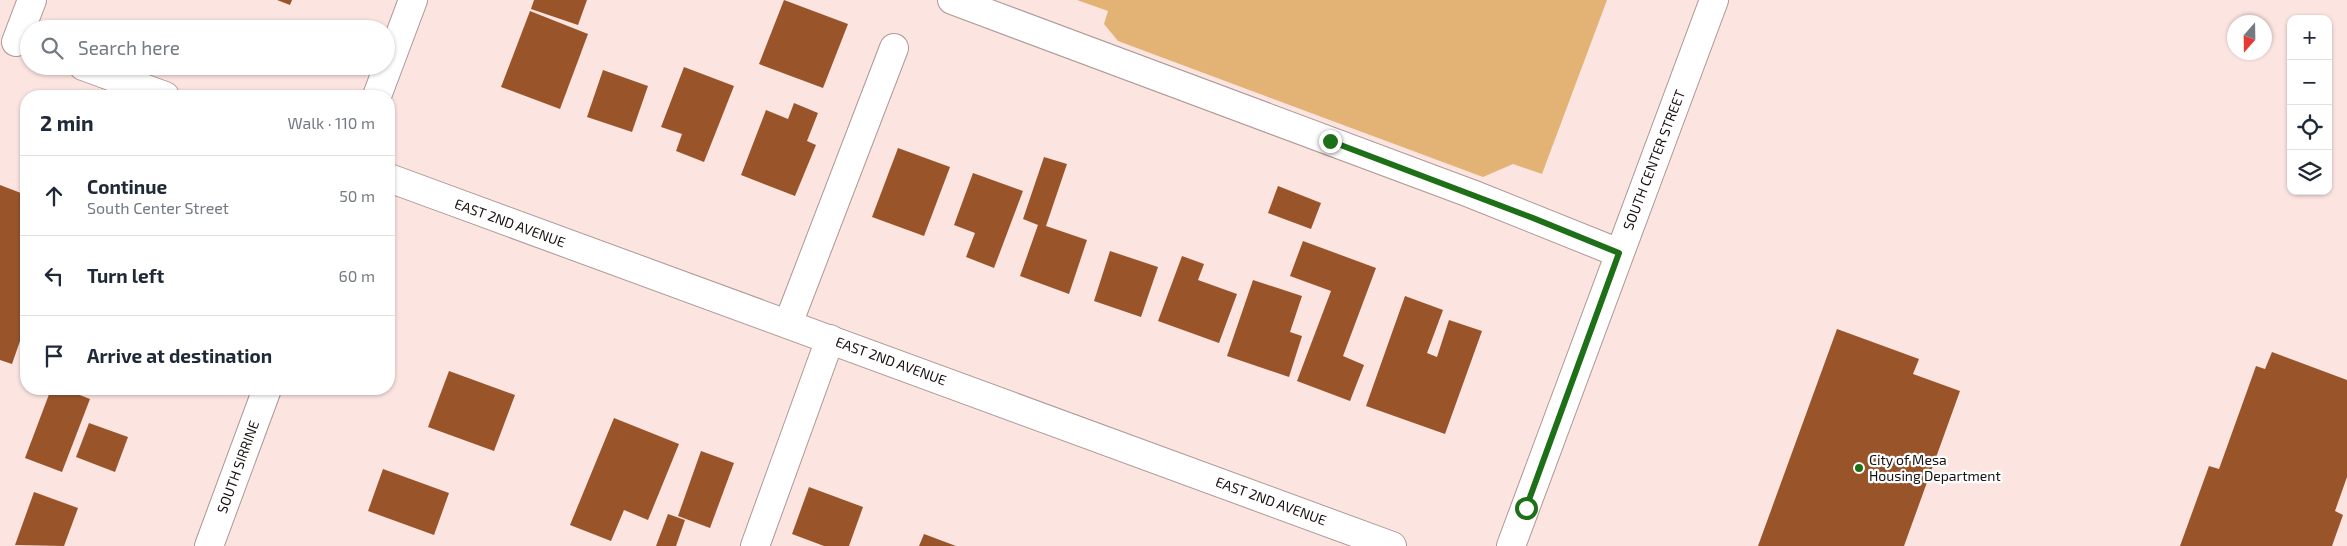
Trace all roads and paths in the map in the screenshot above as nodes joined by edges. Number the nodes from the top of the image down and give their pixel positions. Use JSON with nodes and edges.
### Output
{"nodes":[{"id":1,"x":32,"y":0,"type":"edge"},
{"id":2,"x":413,"y":0,"type":"edge"},
{"id":3,"x":952,"y":0,"type":"edge"},
{"id":4,"x":1714,"y":0,"type":"edge"},
{"id":5,"x":24,"y":20,"type":"edge"},
{"id":6,"x":20,"y":29,"type":"edge"},
{"id":7,"x":15,"y":41,"type":"edge"},
{"id":8,"x":395,"y":48,"type":"edge"},
{"id":9,"x":894,"y":48,"type":"dead end"},
{"id":10,"x":108,"y":75,"type":"edge"},
{"id":11,"x":385,"y":75,"type":"edge"},
{"id":12,"x":149,"y":90,"type":"edge"},
{"id":13,"x":379,"y":90,"type":"edge"},
{"id":14,"x":395,"y":180,"type":"edge"},
{"id":15,"x":1619,"y":253,"type":"junction"},
{"id":16,"x":788,"y":324,"type":"junction"},
{"id":17,"x":830,"y":339,"type":"junction"},
{"id":18,"x":265,"y":395,"type":"edge"},
{"id":19,"x":209,"y":546,"type":"edge"},
{"id":20,"x":755,"y":546,"type":"edge"},
{"id":21,"x":1392,"y":546,"type":"edge"},
{"id":22,"x":1511,"y":546,"type":"edge"}],
"edges":[{"from":1,"to":5,"type":"street"},
{"from":2,"to":8,"type":"street"},
{"from":3,"to":15,"type":"street"},
{"from":4,"to":15,"type":"street","name":"SOUTH CENTER STREET"},
{"from":6,"to":7,"type":"street"},
{"from":9,"to":16,"type":"street"},
{"from":10,"to":12,"type":"street"},
{"from":11,"to":13,"type":"street"},
{"from":14,"to":16,"type":"street","name":"EAST 2ND AVENUE"},
{"from":15,"to":22,"type":"street","name":"SOUTH CENTER STREET"},
{"from":16,"to":17,"type":"street","name":"EAST 2ND AVENUE"},
{"from":17,"to":20,"type":"street"},
{"from":17,"to":21,"type":"street","name":"EAST 2ND AVENUE"},
{"from":18,"to":19,"type":"street","name":"SOUTH SIRRINE"}]}
